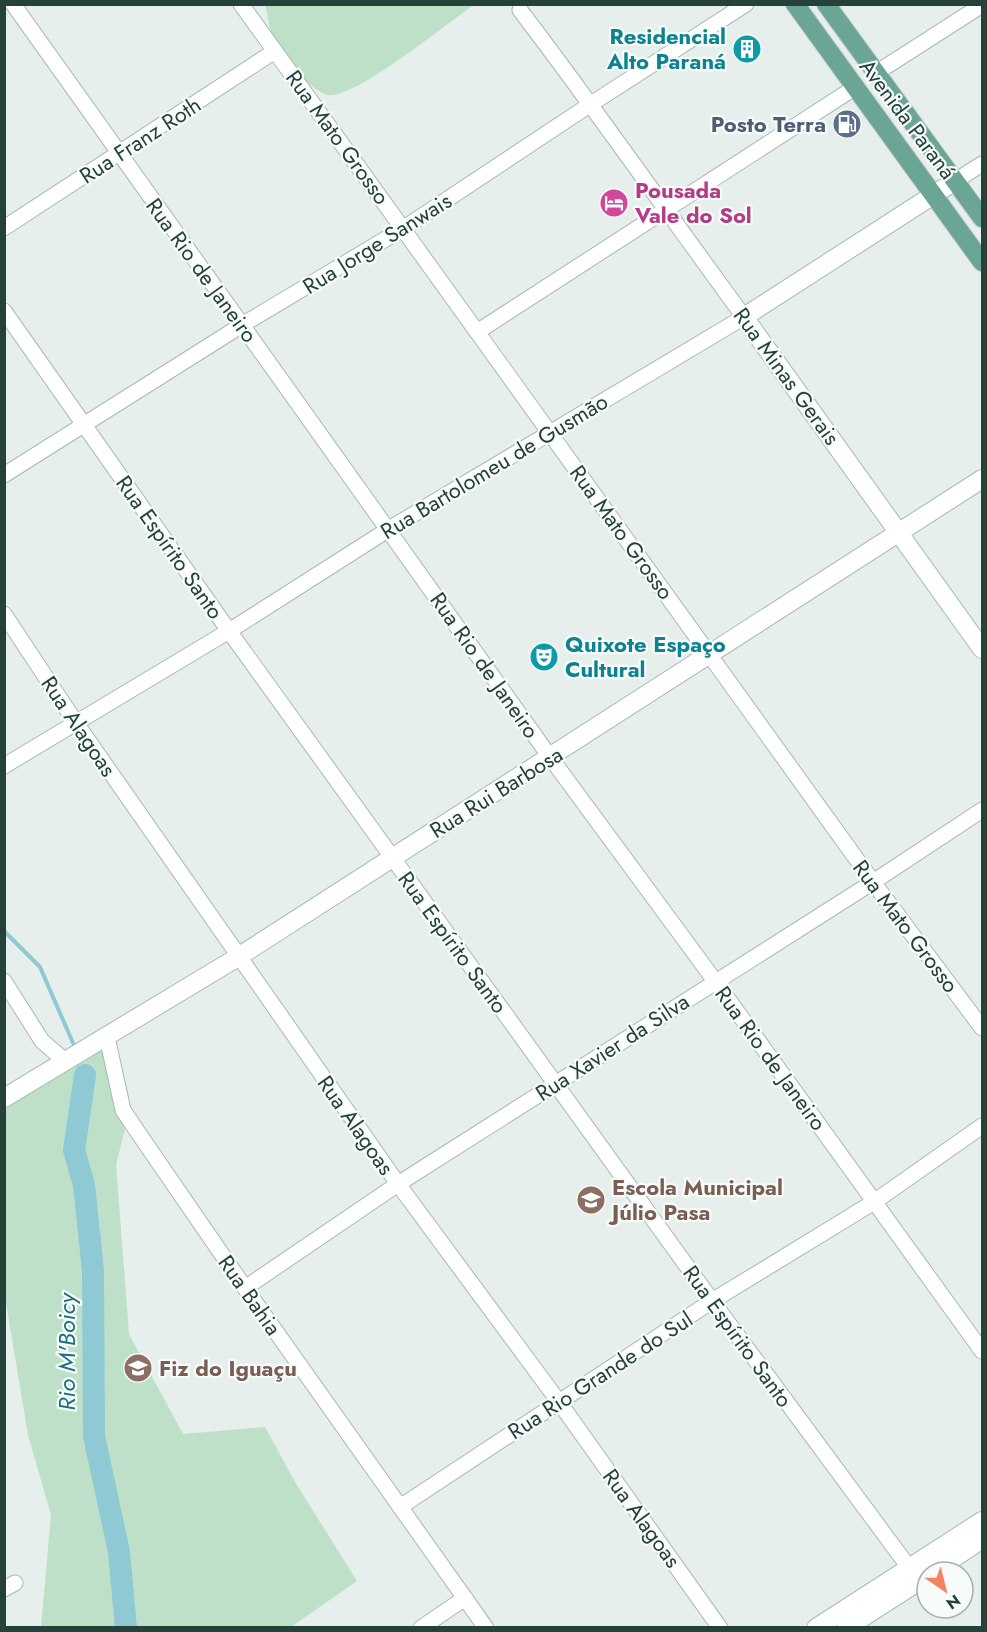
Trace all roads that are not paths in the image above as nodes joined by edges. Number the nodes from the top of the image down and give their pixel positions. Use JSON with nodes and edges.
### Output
{"nodes":[{"id":1,"x":241,"y":4,"type":"edge"},
{"id":2,"x":746,"y":4,"type":"edge"},
{"id":3,"x":795,"y":4,"type":"edge"},
{"id":4,"x":826,"y":4,"type":"edge"},
{"id":5,"x":982,"y":5,"type":"edge"},
{"id":6,"x":13,"y":8,"type":"edge"},
{"id":7,"x":520,"y":10,"type":"dead end"},
{"id":8,"x":275,"y":51,"type":"junction"},
{"id":9,"x":876,"y":73,"type":"junction"},
{"id":10,"x":854,"y":88,"type":"junction"},
{"id":11,"x":591,"y":104,"type":"junction"},
{"id":12,"x":119,"y":154,"type":"junction"},
{"id":13,"x":982,"y":164,"type":"edge"},
{"id":14,"x":956,"y":181,"type":"junction"},
{"id":15,"x":933,"y":194,"type":"junction"},
{"id":16,"x":664,"y":209,"type":"junction"},
{"id":17,"x":982,"y":218,"type":"edge"},
{"id":18,"x":4,"y":228,"type":"edge"},
{"id":19,"x":404,"y":228,"type":"junction"},
{"id":20,"x":982,"y":262,"type":"edge"},
{"id":21,"x":4,"y":311,"type":"edge"},
{"id":22,"x":744,"y":317,"type":"junction"},
{"id":23,"x":242,"y":325,"type":"junction"},
{"id":24,"x":477,"y":332,"type":"junction"},
{"id":25,"x":85,"y":424,"type":"junction"},
{"id":26,"x":549,"y":432,"type":"junction"},
{"id":27,"x":6,"y":472,"type":"edge"},
{"id":28,"x":982,"y":479,"type":"edge"},
{"id":29,"x":388,"y":529,"type":"junction"},
{"id":30,"x":900,"y":533,"type":"junction"},
{"id":31,"x":4,"y":614,"type":"edge"},
{"id":32,"x":230,"y":631,"type":"junction"},
{"id":33,"x":982,"y":649,"type":"edge"},
{"id":34,"x":710,"y":654,"type":"junction"},
{"id":35,"x":76,"y":723,"type":"junction"},
{"id":36,"x":550,"y":758,"type":"junction"},
{"id":37,"x":4,"y":766,"type":"edge"},
{"id":38,"x":982,"y":810,"type":"edge"},
{"id":39,"x":392,"y":857,"type":"junction"},
{"id":40,"x":873,"y":882,"type":"junction"},
{"id":41,"x":238,"y":957,"type":"junction"},
{"id":42,"x":4,"y":981,"type":"edge"},
{"id":43,"x":715,"y":981,"type":"junction"},
{"id":44,"x":982,"y":1028,"type":"edge"},
{"id":45,"x":107,"y":1037,"type":"junction"},
{"id":46,"x":65,"y":1061,"type":"junction"},
{"id":47,"x":556,"y":1083,"type":"junction"},
{"id":48,"x":4,"y":1098,"type":"edge"},
{"id":49,"x":982,"y":1126,"type":"edge"},
{"id":50,"x":398,"y":1184,"type":"junction"},
{"id":51,"x":874,"y":1202,"type":"junction"},
{"id":52,"x":245,"y":1288,"type":"junction"},
{"id":53,"x":712,"y":1301,"type":"junction"},
{"id":54,"x":982,"y":1351,"type":"edge"},
{"id":55,"x":559,"y":1402,"type":"junction"},
{"id":56,"x":400,"y":1507,"type":"junction"},
{"id":57,"x":982,"y":1521,"type":"edge"},
{"id":58,"x":982,"y":1539,"type":"edge"},
{"id":59,"x":938,"y":1560,"type":"edge"},
{"id":60,"x":946,"y":1560,"type":"edge"},
{"id":61,"x":915,"y":1565,"type":"edge"},
{"id":62,"x":915,"y":1578,"type":"edge"},
{"id":63,"x":915,"y":1579,"type":"edge"},
{"id":64,"x":465,"y":1598,"type":"junction"},
{"id":65,"x":421,"y":1628,"type":"edge"},
{"id":66,"x":486,"y":1628,"type":"edge"},
{"id":67,"x":720,"y":1628,"type":"edge"},
{"id":68,"x":816,"y":1628,"type":"edge"},
{"id":69,"x":846,"y":1628,"type":"edge"}],
"edges":[{"from":1,"to":8,"type":"street","name":"Rua Mato Grosso"},
{"from":2,"to":11,"type":"street","name":"Rua Jorge Sanwais"},
{"from":3,"to":10,"type":"main road","name":"Avenida Paraná"},
{"from":4,"to":9,"type":"main road","name":"Avenida Paraná"},
{"from":5,"to":9,"type":"street"},
{"from":6,"to":12,"type":"street","name":"Rua Rio de Janeiro"},
{"from":7,"to":11,"type":"street","name":"Rua Minas Gerais"},
{"from":8,"to":12,"type":"street","name":"Rua Franz Roth"},
{"from":8,"to":19,"type":"street","name":"Rua Mato Grosso"},
{"from":9,"to":14,"type":"main road","name":"Avenida Paraná"},
{"from":10,"to":15,"type":"main road","name":"Avenida Paraná"},
{"from":10,"to":16,"type":"street"},
{"from":11,"to":16,"type":"street","name":"Rua Minas Gerais"},
{"from":11,"to":19,"type":"street","name":"Rua Jorge Sanwais"},
{"from":12,"to":18,"type":"street","name":"Rua Franz Roth"},
{"from":12,"to":23,"type":"street","name":"Rua Rio de Janeiro"},
{"from":13,"to":14,"type":"street","name":"Rua Bartolomeu de Gusmão"},
{"from":14,"to":15,"type":"street","name":"Rua Bartolomeu de Gusmão"},
{"from":14,"to":17,"type":"main road","name":"Avenida Paraná"},
{"from":15,"to":20,"type":"main road","name":"Avenida Paraná"},
{"from":15,"to":22,"type":"street","name":"Rua Bartolomeu de Gusmão"},
{"from":16,"to":22,"type":"street","name":"Rua Minas Gerais"},
{"from":16,"to":24,"type":"street"},
{"from":19,"to":23,"type":"street","name":"Rua Jorge Sanwais"},
{"from":19,"to":24,"type":"street","name":"Rua Mato Grosso"},
{"from":21,"to":25,"type":"street","name":"Rua Espírito Santo"},
{"from":22,"to":26,"type":"street","name":"Rua Bartolomeu de Gusmão"},
{"from":22,"to":30,"type":"street","name":"Rua Minas Gerais"},
{"from":23,"to":25,"type":"street","name":"Rua Jorge Sanwais"},
{"from":23,"to":29,"type":"street","name":"Rua Rio de Janeiro"},
{"from":24,"to":26,"type":"street","name":"Rua Mato Grosso"},
{"from":25,"to":27,"type":"street","name":"Rua Jorge Sanwais"},
{"from":25,"to":32,"type":"street","name":"Rua Espírito Santo"},
{"from":26,"to":29,"type":"street","name":"Rua Bartolomeu de Gusmão"},
{"from":26,"to":34,"type":"street","name":"Rua Mato Grosso"},
{"from":28,"to":30,"type":"street","name":"Rua Rui Barbosa"},
{"from":29,"to":32,"type":"street","name":"Rua Bartolomeu de Gusmão"},
{"from":29,"to":36,"type":"street","name":"Rua Rio de Janeiro"},
{"from":30,"to":33,"type":"street","name":"Rua Minas Gerais"},
{"from":30,"to":34,"type":"street","name":"Rua Rui Barbosa"},
{"from":31,"to":35,"type":"street","name":"Rua Alagoas"},
{"from":32,"to":35,"type":"street","name":"Rua Bartolomeu de Gusmão"},
{"from":32,"to":39,"type":"street","name":"Rua Espírito Santo"},
{"from":34,"to":36,"type":"street","name":"Rua Rui Barbosa"},
{"from":34,"to":40,"type":"street","name":"Rua Mato Grosso"},
{"from":35,"to":37,"type":"street","name":"Rua Bartolomeu de Gusmão"},
{"from":35,"to":41,"type":"street","name":"Rua Alagoas"},
{"from":36,"to":39,"type":"street","name":"Rua Rui Barbosa"},
{"from":36,"to":43,"type":"street","name":"Rua Rio de Janeiro"},
{"from":38,"to":40,"type":"street","name":"Rua Xavier da Silva"},
{"from":39,"to":41,"type":"street","name":"Rua Rui Barbosa"},
{"from":39,"to":47,"type":"street","name":"Rua Espírito Santo"},
{"from":40,"to":43,"type":"street","name":"Rua Xavier da Silva"},
{"from":40,"to":44,"type":"street","name":"Rua Mato Grosso"},
{"from":41,"to":45,"type":"street","name":"Rua Rui Barbosa"},
{"from":41,"to":50,"type":"street","name":"Rua Alagoas"},
{"from":42,"to":46,"type":"street"},
{"from":43,"to":47,"type":"street","name":"Rua Xavier da Silva"},
{"from":43,"to":51,"type":"street","name":"Rua Rio de Janeiro"},
{"from":45,"to":46,"type":"street","name":"Rua Rui Barbosa"},
{"from":45,"to":52,"type":"street","name":"Rua Bahia"},
{"from":46,"to":48,"type":"street","name":"Rua Rui Barbosa"},
{"from":47,"to":50,"type":"street","name":"Rua Xavier da Silva"},
{"from":47,"to":53,"type":"street","name":"Rua Espírito Santo"},
{"from":49,"to":51,"type":"street","name":"Rua Rio Grande do Sul"},
{"from":50,"to":52,"type":"street","name":"Rua Xavier da Silva"},
{"from":50,"to":55,"type":"street","name":"Rua Alagoas"},
{"from":51,"to":53,"type":"street","name":"Rua Rio Grande do Sul"},
{"from":51,"to":54,"type":"street","name":"Rua Rio de Janeiro"},
{"from":52,"to":56,"type":"street","name":"Rua Bahia"},
{"from":53,"to":55,"type":"street","name":"Rua Rio Grande do Sul"},
{"from":53,"to":61,"type":"street","name":"Rua Espírito Santo"},
{"from":55,"to":56,"type":"street","name":"Rua Rio Grande do Sul"},
{"from":55,"to":67,"type":"street","name":"Rua Alagoas"},
{"from":56,"to":64,"type":"street","name":"Rua Bahia"},
{"from":57,"to":59,"type":"street"},
{"from":58,"to":60,"type":"street"},
{"from":62,"to":68,"type":"street"},
{"from":63,"to":69,"type":"street"},
{"from":64,"to":65,"type":"street"},
{"from":64,"to":66,"type":"street","name":"Rua Bahia"}]}
